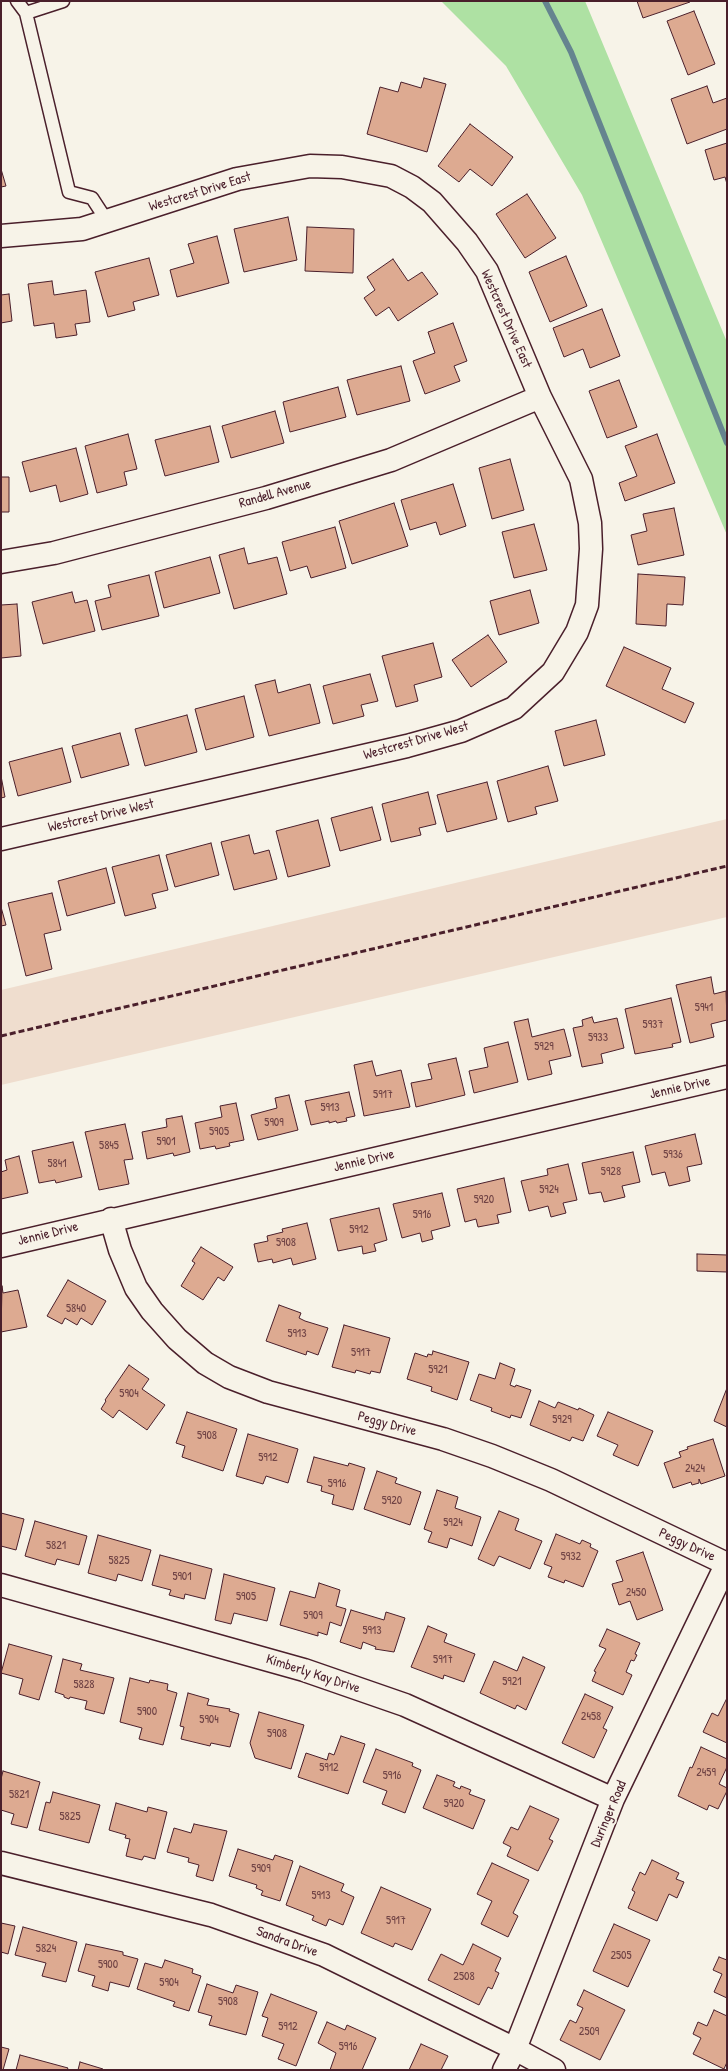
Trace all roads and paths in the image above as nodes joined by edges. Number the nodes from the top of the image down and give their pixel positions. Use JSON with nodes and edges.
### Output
{"nodes":[{"id":1,"x":17,"y":1,"type":"edge"},
{"id":2,"x":63,"y":1,"type":"edge"},
{"id":3,"x":26,"y":13,"type":"junction"},
{"id":4,"x":107,"y":221,"type":"junction"},
{"id":5,"x":1,"y":236,"type":"edge"},
{"id":6,"x":540,"y":397,"type":"junction"},
{"id":7,"x":1,"y":562,"type":"edge"},
{"id":8,"x":1,"y":839,"type":"edge"},
{"id":9,"x":727,"y":1077,"type":"edge"},
{"id":10,"x":111,"y":1219,"type":"junction"},
{"id":11,"x":1,"y":1246,"type":"edge"},
{"id":12,"x":727,"y":1563,"type":"edge"},
{"id":13,"x":1,"y":1585,"type":"edge"},
{"id":14,"x":613,"y":1799,"type":"junction"},
{"id":15,"x":1,"y":1863,"type":"edge"},
{"id":16,"x":515,"y":2049,"type":"junction"},
{"id":17,"x":504,"y":2070,"type":"edge"},
{"id":18,"x":554,"y":2070,"type":"edge"}],
"edges":[{"from":1,"to":3,"type":"lane"},
{"from":2,"to":3,"type":"lane"},
{"from":3,"to":4,"type":"lane"},
{"from":4,"to":5,"type":"street","name":"Westcrest Drive East"},
{"from":4,"to":6,"type":"street","name":"Westcrest Drive East"},
{"from":6,"to":7,"type":"street","name":"Randell Avenue"},
{"from":6,"to":8,"type":"street","name":"Westcrest Drive West"},
{"from":9,"to":10,"type":"street","name":"Jennie Drive"},
{"from":10,"to":11,"type":"street","name":"Jennie Drive"},
{"from":10,"to":12,"type":"street","name":"Peggy Drive"},
{"from":12,"to":14,"type":"street","name":"Duringer Road"},
{"from":13,"to":14,"type":"street","name":"Kimberly Kay Drive"},
{"from":14,"to":16,"type":"street","name":"Duringer Road"},
{"from":15,"to":16,"type":"street","name":"Sandra Drive"},
{"from":16,"to":17,"type":"street","name":"Duringer Road"},
{"from":16,"to":18,"type":"street","name":"Sandra Drive"}]}
